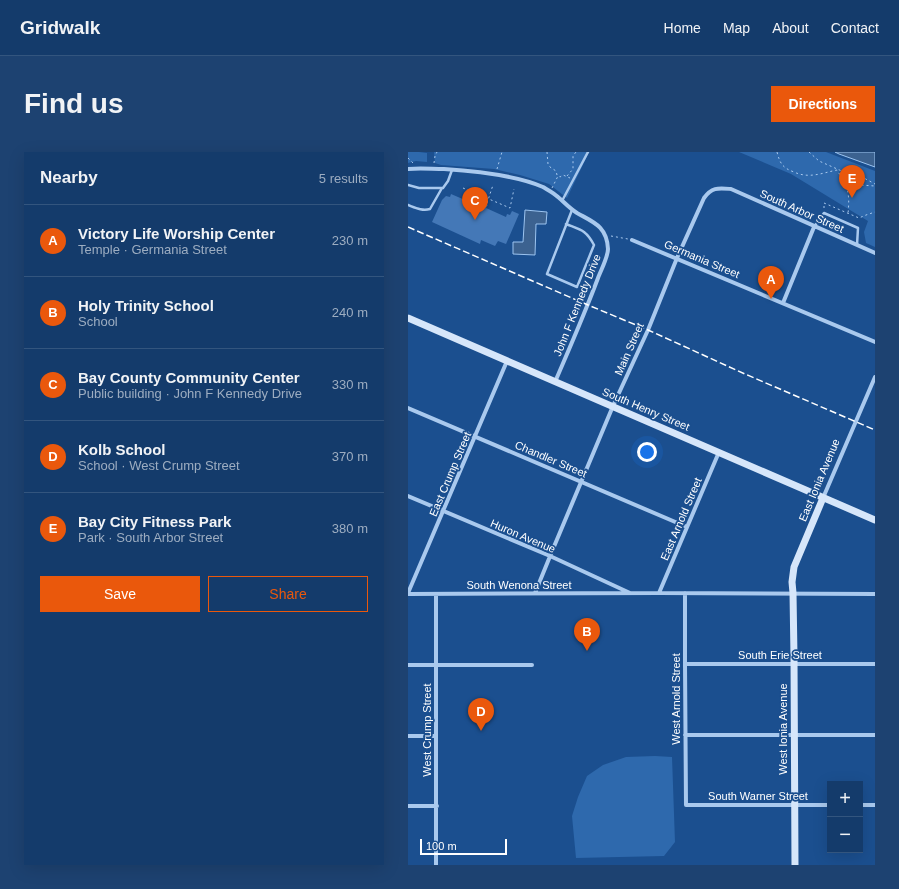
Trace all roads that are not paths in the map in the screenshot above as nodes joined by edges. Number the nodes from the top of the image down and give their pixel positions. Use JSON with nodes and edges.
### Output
{"nodes":[{"id":1,"x":588,"y":152,"type":"edge"},
{"id":2,"x":408,"y":169,"type":"edge"},
{"id":3,"x":452,"y":170,"type":"junction"},
{"id":4,"x":408,"y":185,"type":"edge"},
{"id":5,"x":442,"y":188,"type":"junction"},
{"id":6,"x":720,"y":188,"type":"joint"},
{"id":7,"x":562,"y":201,"type":"junction"},
{"id":8,"x":408,"y":205,"type":"edge"},
{"id":9,"x":572,"y":209,"type":"junction"},
{"id":10,"x":566,"y":224,"type":"junction"},
{"id":11,"x":814,"y":227,"type":"junction"},
{"id":12,"x":632,"y":240,"type":"road end"},
{"id":13,"x":857,"y":245,"type":"junction"},
{"id":14,"x":875,"y":253,"type":"edge"},
{"id":15,"x":677,"y":258,"type":"junction"},
{"id":16,"x":783,"y":303,"type":"junction"},
{"id":17,"x":408,"y":318,"type":"edge"},
{"id":18,"x":875,"y":342,"type":"edge"},
{"id":19,"x":508,"y":361,"type":"junction"},
{"id":20,"x":875,"y":376,"type":"edge"},
{"id":21,"x":555,"y":382,"type":"junction"},
{"id":22,"x":613,"y":406,"type":"junction"},
{"id":23,"x":408,"y":408,"type":"edge"},
{"id":24,"x":476,"y":436,"type":"junction"},
{"id":25,"x":719,"y":452,"type":"junction"},
{"id":26,"x":581,"y":481,"type":"junction"},
{"id":27,"x":408,"y":496,"type":"edge"},
{"id":28,"x":823,"y":498,"type":"junction"},
{"id":29,"x":443,"y":512,"type":"junction"},
{"id":30,"x":875,"y":520,"type":"edge"},
{"id":31,"x":687,"y":527,"type":"junction"},
{"id":32,"x":550,"y":556,"type":"junction"},
{"id":33,"x":535,"y":593,"type":"junction"},
{"id":34,"x":631,"y":593,"type":"junction"},
{"id":35,"x":659,"y":593,"type":"junction"},
{"id":36,"x":685,"y":593,"type":"junction"},
{"id":37,"x":408,"y":594,"type":"edge"},
{"id":38,"x":436,"y":594,"type":"junction"},
{"id":39,"x":793,"y":594,"type":"junction"},
{"id":40,"x":875,"y":594,"type":"edge"},
{"id":41,"x":685,"y":664,"type":"junction"},
{"id":42,"x":794,"y":664,"type":"junction"},
{"id":43,"x":875,"y":664,"type":"edge"},
{"id":44,"x":408,"y":665,"type":"edge"},
{"id":45,"x":532,"y":665,"type":"dead end"},
{"id":46,"x":437,"y":666,"type":"junction"},
{"id":47,"x":794,"y":734,"type":"junction"},
{"id":48,"x":685,"y":735,"type":"junction"},
{"id":49,"x":875,"y":735,"type":"edge"},
{"id":50,"x":408,"y":736,"type":"edge"},
{"id":51,"x":436,"y":736,"type":"junction"},
{"id":52,"x":686,"y":805,"type":"joint"},
{"id":53,"x":794,"y":805,"type":"junction"},
{"id":54,"x":827,"y":805,"type":"edge"},
{"id":55,"x":863,"y":805,"type":"edge"},
{"id":56,"x":875,"y":805,"type":"edge"},
{"id":57,"x":408,"y":806,"type":"edge"},
{"id":58,"x":437,"y":806,"type":"junction"},
{"id":59,"x":436,"y":865,"type":"edge"},
{"id":60,"x":794,"y":865,"type":"edge"}],
"edges":[{"from":1,"to":7,"type":"lane"},
{"from":2,"to":3,"type":"street"},
{"from":3,"to":5,"type":"lane"},
{"from":3,"to":7,"type":"street"},
{"from":4,"to":5,"type":"lane"},
{"from":5,"to":8,"type":"lane"},
{"from":6,"to":11,"type":"street","name":"South Arbor Street"},
{"from":6,"to":15,"type":"street","name":"Main Street"},
{"from":7,"to":9,"type":"street"},
{"from":9,"to":10,"type":"lane"},
{"from":9,"to":21,"type":"street","name":"John F Kennedy Drive"},
{"from":10,"to":10,"type":"lane"},
{"from":11,"to":13,"type":"street","name":"South Arbor Street"},
{"from":11,"to":13,"type":"lane"},
{"from":11,"to":16,"type":"street"},
{"from":12,"to":15,"type":"street","name":"Germania Street"},
{"from":13,"to":14,"type":"street","name":"South Arbor Street"},
{"from":15,"to":16,"type":"street","name":"Germania Street"},
{"from":15,"to":22,"type":"street","name":"Main Street"},
{"from":16,"to":18,"type":"street","name":"Germania Street"},
{"from":17,"to":19,"type":"street","name":"South Henry Street"},
{"from":19,"to":21,"type":"street","name":"South Henry Street"},
{"from":19,"to":24,"type":"street","name":"East Crump Street"},
{"from":20,"to":28,"type":"street","name":"East Ionia Avenue"},
{"from":21,"to":22,"type":"street","name":"South Henry Street"},
{"from":22,"to":25,"type":"street","name":"South Henry Street"},
{"from":22,"to":26,"type":"street","name":"Main Street"},
{"from":23,"to":24,"type":"street","name":"Chandler Street"},
{"from":24,"to":26,"type":"street","name":"Chandler Street"},
{"from":24,"to":29,"type":"street","name":"East Crump Street"},
{"from":25,"to":28,"type":"street","name":"South Henry Street"},
{"from":25,"to":31,"type":"street","name":"East Arnold Street"},
{"from":26,"to":31,"type":"street","name":"Chandler Street"},
{"from":26,"to":32,"type":"street","name":"Main Street"},
{"from":27,"to":29,"type":"street","name":"Huron Avenue"},
{"from":28,"to":30,"type":"street","name":"South Henry Street"},
{"from":28,"to":39,"type":"street","name":"East Ionia Avenue"},
{"from":29,"to":32,"type":"street","name":"Huron Avenue"},
{"from":29,"to":37,"type":"street","name":"East Crump Street"},
{"from":31,"to":35,"type":"street","name":"East Arnold Street"},
{"from":32,"to":33,"type":"street","name":"Main Street"},
{"from":32,"to":34,"type":"street","name":"Huron Avenue"},
{"from":33,"to":34,"type":"street","name":"South Wenona Street"},
{"from":33,"to":38,"type":"street","name":"South Wenona Street"},
{"from":34,"to":35,"type":"street","name":"South Wenona Street"},
{"from":35,"to":36,"type":"street"},
{"from":36,"to":39,"type":"street"},
{"from":36,"to":41,"type":"street","name":"West Arnold Street"},
{"from":37,"to":38,"type":"street","name":"South Wenona Street"},
{"from":38,"to":46,"type":"street","name":"West Crump Street"},
{"from":39,"to":40,"type":"street"},
{"from":39,"to":42,"type":"street","name":"West Ionia Avenue"},
{"from":41,"to":42,"type":"street","name":"South Erie Street"},
{"from":41,"to":48,"type":"street","name":"West Arnold Street"},
{"from":42,"to":43,"type":"street","name":"South Erie Street"},
{"from":42,"to":47,"type":"street","name":"West Ionia Avenue"},
{"from":44,"to":46,"type":"street"},
{"from":45,"to":46,"type":"street"},
{"from":46,"to":51,"type":"street","name":"West Crump Street"},
{"from":47,"to":48,"type":"street"},
{"from":47,"to":49,"type":"street"},
{"from":47,"to":53,"type":"street","name":"West Ionia Avenue"},
{"from":48,"to":52,"type":"street","name":"West Arnold Street"},
{"from":50,"to":51,"type":"street"},
{"from":51,"to":58,"type":"street","name":"West Crump Street"},
{"from":52,"to":53,"type":"street","name":"South Warner Street"},
{"from":53,"to":54,"type":"street","name":"South Warner Street"},
{"from":53,"to":60,"type":"street","name":"West Ionia Avenue"},
{"from":55,"to":56,"type":"street"},
{"from":57,"to":58,"type":"street"},
{"from":58,"to":59,"type":"street","name":"West Crump Street"}]}
